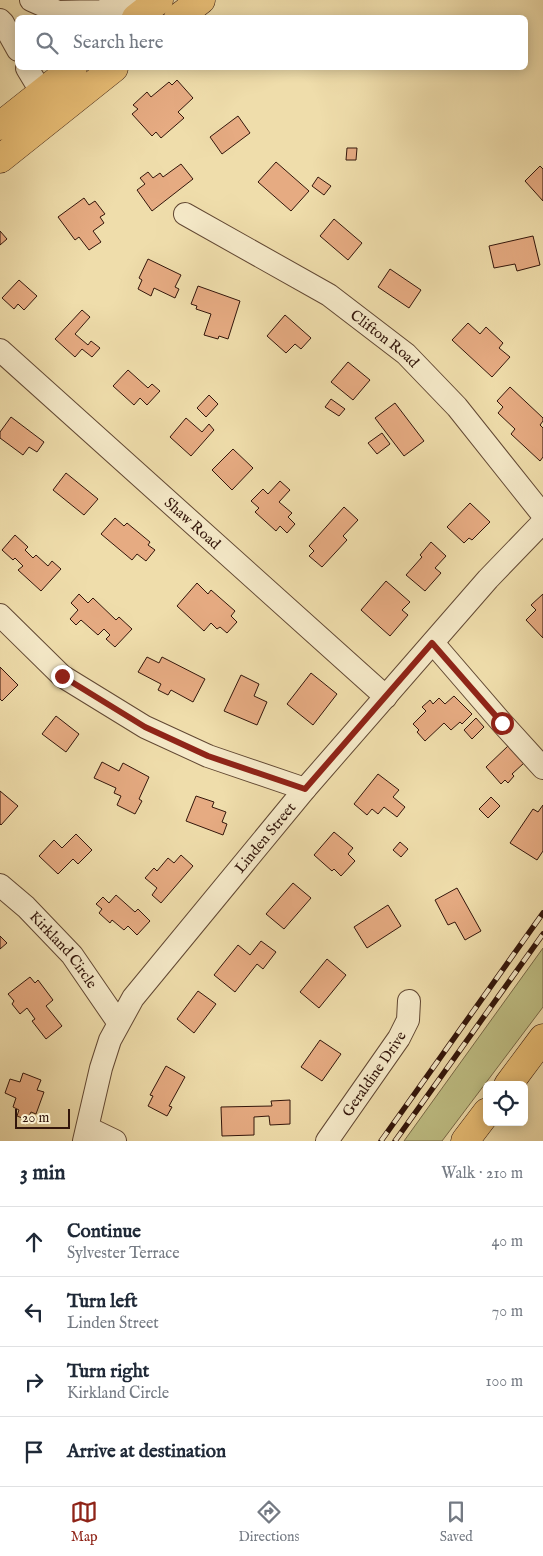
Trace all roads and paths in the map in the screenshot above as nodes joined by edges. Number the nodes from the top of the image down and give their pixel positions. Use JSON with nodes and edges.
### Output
{"nodes":[{"id":1,"x":32,"y":0,"type":"edge"},
{"id":2,"x":201,"y":0,"type":"edge"},
{"id":3,"x":139,"y":6,"type":"edge"},
{"id":4,"x":182,"y":15,"type":"edge"},
{"id":5,"x":0,"y":20,"type":"edge"},
{"id":6,"x":15,"y":44,"type":"edge"},
{"id":7,"x":28,"y":70,"type":"edge"},
{"id":8,"x":71,"y":70,"type":"edge"},
{"id":9,"x":111,"y":70,"type":"edge"},
{"id":10,"x":42,"y":93,"type":"junction"},
{"id":11,"x":0,"y":126,"type":"edge"},
{"id":12,"x":0,"y":159,"type":"edge"},
{"id":13,"x":184,"y":214,"type":"dead end"},
{"id":14,"x":0,"y":350,"type":"edge"},
{"id":15,"x":543,"y":515,"type":"edge"},
{"id":16,"x":543,"y":522,"type":"edge"},
{"id":17,"x":0,"y":615,"type":"edge"},
{"id":18,"x":432,"y":643,"type":"junction"},
{"id":19,"x":386,"y":697,"type":"junction"},
{"id":20,"x":543,"y":768,"type":"edge"},
{"id":21,"x":305,"y":789,"type":"junction"},
{"id":22,"x":0,"y":885,"type":"edge"},
{"id":23,"x":409,"y":1001,"type":"dead end"},
{"id":24,"x":118,"y":1022,"type":"junction"},
{"id":25,"x":543,"y":1038,"type":"edge"},
{"id":26,"x":511,"y":1081,"type":"edge"},
{"id":27,"x":483,"y":1117,"type":"edge"},
{"id":28,"x":86,"y":1134,"type":"edge"},
{"id":29,"x":115,"y":1141,"type":"edge"},
{"id":30,"x":326,"y":1141,"type":"edge"},
{"id":31,"x":465,"y":1141,"type":"edge"}],
"edges":[{"from":1,"to":3,"type":"street"},
{"from":2,"to":4,"type":"main road"},
{"from":5,"to":6,"type":"street"},
{"from":7,"to":10,"type":"street"},
{"from":8,"to":10,"type":"main road"},
{"from":9,"to":12,"type":"main road"},
{"from":10,"to":11,"type":"main road"},
{"from":13,"to":15,"type":"street","name":"Clifton Road"},
{"from":14,"to":19,"type":"street","name":"Shaw Road"},
{"from":16,"to":18,"type":"street","name":"Linden Street"},
{"from":17,"to":21,"type":"street"},
{"from":18,"to":19,"type":"street","name":"Linden Street"},
{"from":18,"to":20,"type":"street"},
{"from":19,"to":21,"type":"street","name":"Linden Street"},
{"from":21,"to":24,"type":"street","name":"Linden Street"},
{"from":22,"to":24,"type":"street","name":"Kirkland Circle"},
{"from":23,"to":30,"type":"street","name":"Geraldine Drive"},
{"from":24,"to":28,"type":"street","name":"Linden Street"},
{"from":25,"to":26,"type":"main road"},
{"from":27,"to":31,"type":"main road"},
{"from":28,"to":29,"type":"street"}]}
